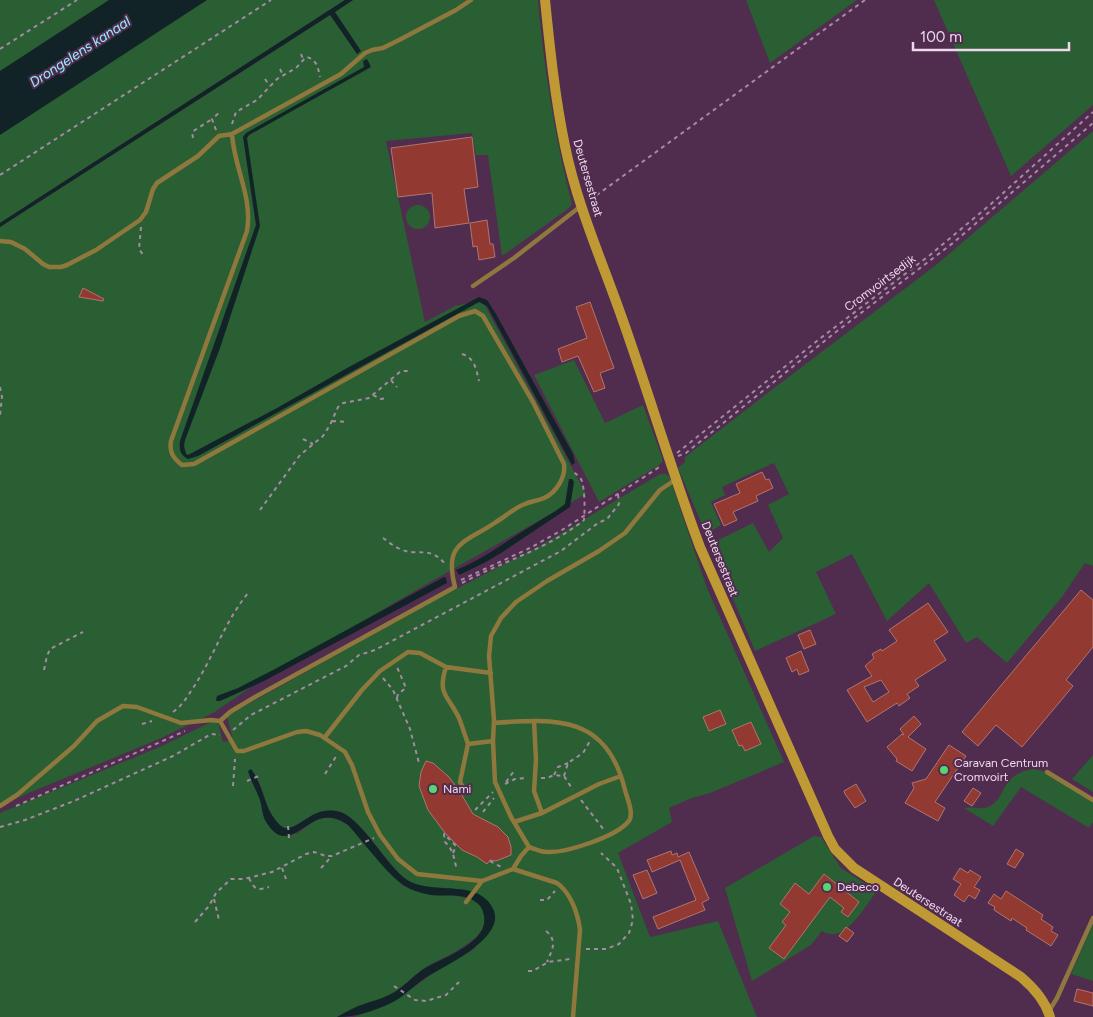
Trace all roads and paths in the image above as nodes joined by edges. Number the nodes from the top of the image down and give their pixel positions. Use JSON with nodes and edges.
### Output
{"nodes":[{"id":1,"x":77,"y":0,"type":"edge"},
{"id":2,"x":272,"y":0,"type":"edge"},
{"id":3,"x":471,"y":0,"type":"edge"},
{"id":4,"x":545,"y":0,"type":"edge"},
{"id":5,"x":866,"y":0,"type":"edge"},
{"id":6,"x":0,"y":49,"type":"edge"},
{"id":7,"x":301,"y":54,"type":"dead end"},
{"id":8,"x":303,"y":60,"type":"junction"},
{"id":9,"x":280,"y":69,"type":"dead end"},
{"id":10,"x":283,"y":75,"type":"junction"},
{"id":11,"x":265,"y":79,"type":"dead end"},
{"id":12,"x":320,"y":85,"type":"junction"},
{"id":13,"x":270,"y":86,"type":"junction"},
{"id":14,"x":221,"y":111,"type":"dead end"},
{"id":15,"x":1093,"y":112,"type":"edge"},
{"id":16,"x":212,"y":119,"type":"junction"},
{"id":17,"x":1093,"y":122,"type":"edge"},
{"id":18,"x":231,"y":134,"type":"junction"},
{"id":19,"x":219,"y":136,"type":"junction"},
{"id":20,"x":193,"y":138,"type":"dead end"},
{"id":21,"x":0,"y":175,"type":"edge"},
{"id":22,"x":581,"y":206,"type":"junction"},
{"id":23,"x":140,"y":220,"type":"junction"},
{"id":24,"x":0,"y":241,"type":"edge"},
{"id":25,"x":144,"y":256,"type":"dead end"},
{"id":26,"x":474,"y":286,"type":"dead end"},
{"id":27,"x":462,"y":354,"type":"dead end"},
{"id":28,"x":409,"y":371,"type":"dead end"},
{"id":29,"x":391,"y":380,"type":"junction"},
{"id":30,"x":479,"y":381,"type":"dead end"},
{"id":31,"x":0,"y":387,"type":"edge"},
{"id":32,"x":396,"y":387,"type":"dead end"},
{"id":33,"x":372,"y":395,"type":"junction"},
{"id":34,"x":388,"y":398,"type":"dead end"},
{"id":35,"x":0,"y":414,"type":"edge"},
{"id":36,"x":332,"y":421,"type":"junction"},
{"id":37,"x":346,"y":422,"type":"dead end"},
{"id":38,"x":303,"y":439,"type":"dead end"},
{"id":39,"x":313,"y":444,"type":"junction"},
{"id":40,"x":670,"y":459,"type":"junction"},
{"id":41,"x":564,"y":464,"type":"junction"},
{"id":42,"x":676,"y":479,"type":"junction"},
{"id":43,"x":618,"y":494,"type":"dead end"},
{"id":44,"x":260,"y":510,"type":"dead end"},
{"id":45,"x":383,"y":538,"type":"dead end"},
{"id":46,"x":451,"y":572,"type":"junction"},
{"id":47,"x":455,"y":587,"type":"junction"},
{"id":48,"x":249,"y":592,"type":"dead end"},
{"id":49,"x":83,"y":632,"type":"dead end"},
{"id":50,"x":395,"y":660,"type":"junction"},
{"id":51,"x":446,"y":667,"type":"junction"},
{"id":52,"x":44,"y":670,"type":"dead end"},
{"id":53,"x":491,"y":673,"type":"junction"},
{"id":54,"x":377,"y":674,"type":"junction"},
{"id":55,"x":397,"y":698,"type":"junction"},
{"id":56,"x":161,"y":716,"type":"junction"},
{"id":57,"x":220,"y":721,"type":"junction"},
{"id":58,"x":534,"y":721,"type":"junction"},
{"id":59,"x":494,"y":723,"type":"junction"},
{"id":60,"x":228,"y":733,"type":"junction"},
{"id":61,"x":594,"y":734,"type":"junction"},
{"id":62,"x":325,"y":737,"type":"junction"},
{"id":63,"x":493,"y":741,"type":"junction"},
{"id":64,"x":468,"y":744,"type":"junction"},
{"id":65,"x":340,"y":748,"type":"junction"},
{"id":66,"x":237,"y":751,"type":"junction"},
{"id":67,"x":419,"y":763,"type":"dead end"},
{"id":68,"x":568,"y":763,"type":"junction"},
{"id":69,"x":1047,"y":772,"type":"dead end"},
{"id":70,"x":325,"y":774,"type":"dead end"},
{"id":71,"x":261,"y":775,"type":"dead end"},
{"id":72,"x":554,"y":775,"type":"junction"},
{"id":73,"x":564,"y":776,"type":"junction"},
{"id":74,"x":621,"y":776,"type":"junction"},
{"id":75,"x":534,"y":778,"type":"junction"},
{"id":76,"x":247,"y":781,"type":"dead end"},
{"id":77,"x":233,"y":786,"type":"dead end"},
{"id":78,"x":497,"y":787,"type":"junction"},
{"id":79,"x":464,"y":789,"type":"dead end"},
{"id":80,"x":576,"y":795,"type":"junction"},
{"id":81,"x":1093,"y":800,"type":"edge"},
{"id":82,"x":0,"y":806,"type":"edge"},
{"id":83,"x":475,"y":810,"type":"dead end"},
{"id":84,"x":542,"y":813,"type":"junction"},
{"id":85,"x":514,"y":822,"type":"junction"},
{"id":86,"x":0,"y":826,"type":"edge"},
{"id":87,"x":288,"y":826,"type":"dead end"},
{"id":88,"x":607,"y":836,"type":"junction"},
{"id":89,"x":289,"y":838,"type":"dead end"},
{"id":90,"x":375,"y":838,"type":"dead end"},
{"id":91,"x":529,"y":847,"type":"junction"},
{"id":92,"x":453,"y":853,"type":"junction"},
{"id":93,"x":601,"y":853,"type":"dead end"},
{"id":94,"x":332,"y":856,"type":"junction"},
{"id":95,"x":282,"y":868,"type":"junction"},
{"id":96,"x":321,"y":868,"type":"dead end"},
{"id":97,"x":513,"y":869,"type":"junction"},
{"id":98,"x":249,"y":878,"type":"junction"},
{"id":99,"x":286,"y":879,"type":"dead end"},
{"id":100,"x":462,"y":879,"type":"junction"},
{"id":101,"x":549,"y":880,"type":"junction"},
{"id":102,"x":482,"y":881,"type":"junction"},
{"id":103,"x":269,"y":888,"type":"dead end"},
{"id":104,"x":214,"y":899,"type":"junction"},
{"id":105,"x":540,"y":900,"type":"dead end"},
{"id":106,"x":466,"y":902,"type":"dead end"},
{"id":107,"x":1093,"y":918,"type":"edge"},
{"id":108,"x":219,"y":920,"type":"dead end"},
{"id":109,"x":195,"y":922,"type":"dead end"},
{"id":110,"x":546,"y":931,"type":"dead end"},
{"id":111,"x":579,"y":948,"type":"junction"},
{"id":112,"x":578,"y":959,"type":"junction"},
{"id":113,"x":547,"y":962,"type":"junction"},
{"id":114,"x":528,"y":971,"type":"dead end"},
{"id":115,"x":460,"y":982,"type":"dead end"},
{"id":116,"x":394,"y":986,"type":"dead end"},
{"id":117,"x":1049,"y":1014,"type":"edge"},
{"id":118,"x":573,"y":1017,"type":"edge"}],
"edges":[{"from":1,"to":6,"type":"path"},
{"from":2,"to":21,"type":"path"},
{"from":3,"to":12,"type":"lane"},
{"from":4,"to":22,"type":"street","name":"Deutersestraat"},
{"from":5,"to":22,"type":"path"},
{"from":7,"to":8,"type":"path"},
{"from":8,"to":10,"type":"path"},
{"from":8,"to":12,"type":"path"},
{"from":9,"to":10,"type":"path"},
{"from":10,"to":13,"type":"path"},
{"from":11,"to":13,"type":"path"},
{"from":12,"to":18,"type":"lane"},
{"from":13,"to":18,"type":"path"},
{"from":14,"to":16,"type":"path"},
{"from":15,"to":40,"type":"path","name":"Cromvoirtsedijk"},
{"from":16,"to":19,"type":"path"},
{"from":16,"to":20,"type":"path"},
{"from":17,"to":40,"type":"path"},
{"from":18,"to":19,"type":"lane"},
{"from":18,"to":41,"type":"lane"},
{"from":19,"to":23,"type":"lane"},
{"from":22,"to":26,"type":"lane"},
{"from":22,"to":40,"type":"street","name":"Deutersestraat"},
{"from":23,"to":24,"type":"lane"},
{"from":23,"to":25,"type":"path"},
{"from":27,"to":30,"type":"path"},
{"from":28,"to":29,"type":"path"},
{"from":29,"to":32,"type":"path"},
{"from":29,"to":33,"type":"path"},
{"from":31,"to":35,"type":"path"},
{"from":33,"to":34,"type":"path"},
{"from":33,"to":36,"type":"path"},
{"from":36,"to":37,"type":"path"},
{"from":36,"to":39,"type":"path"},
{"from":38,"to":39,"type":"path"},
{"from":39,"to":44,"type":"path"},
{"from":40,"to":42,"type":"street","name":"Deutersestraat"},
{"from":41,"to":46,"type":"lane"},
{"from":41,"to":47,"type":"path"},
{"from":42,"to":53,"type":"lane"},
{"from":42,"to":117,"type":"street","name":"Deutersestraat"},
{"from":43,"to":60,"type":"path"},
{"from":45,"to":46,"type":"path"},
{"from":46,"to":47,"type":"lane"},
{"from":47,"to":57,"type":"lane"},
{"from":48,"to":56,"type":"path"},
{"from":49,"to":52,"type":"path"},
{"from":50,"to":51,"type":"lane"},
{"from":50,"to":54,"type":"lane"},
{"from":50,"to":55,"type":"path"},
{"from":51,"to":53,"type":"lane"},
{"from":51,"to":64,"type":"lane"},
{"from":53,"to":59,"type":"lane"},
{"from":54,"to":55,"type":"path"},
{"from":54,"to":62,"type":"lane"},
{"from":55,"to":67,"type":"path"},
{"from":56,"to":57,"type":"lane"},
{"from":56,"to":82,"type":"lane"},
{"from":57,"to":60,"type":"lane"},
{"from":58,"to":59,"type":"lane"},
{"from":58,"to":61,"type":"lane"},
{"from":58,"to":75,"type":"lane"},
{"from":59,"to":63,"type":"lane"},
{"from":60,"to":66,"type":"lane"},
{"from":60,"to":86,"type":"path"},
{"from":61,"to":68,"type":"path"},
{"from":61,"to":74,"type":"lane"},
{"from":62,"to":65,"type":"lane"},
{"from":62,"to":66,"type":"lane"},
{"from":63,"to":64,"type":"lane"},
{"from":63,"to":78,"type":"lane"},
{"from":64,"to":79,"type":"lane"},
{"from":65,"to":70,"type":"path"},
{"from":65,"to":100,"type":"lane"},
{"from":66,"to":77,"type":"path"},
{"from":68,"to":72,"type":"path"},
{"from":68,"to":73,"type":"path"},
{"from":69,"to":81,"type":"lane"},
{"from":71,"to":76,"type":"path"},
{"from":72,"to":73,"type":"path"},
{"from":72,"to":75,"type":"path"},
{"from":73,"to":80,"type":"path"},
{"from":74,"to":80,"type":"lane"},
{"from":74,"to":88,"type":"lane"},
{"from":75,"to":78,"type":"path"},
{"from":75,"to":84,"type":"lane"},
{"from":78,"to":83,"type":"path"},
{"from":78,"to":85,"type":"lane"},
{"from":80,"to":84,"type":"lane"},
{"from":80,"to":88,"type":"path"},
{"from":84,"to":85,"type":"lane"},
{"from":85,"to":91,"type":"lane"},
{"from":87,"to":89,"type":"path"},
{"from":88,"to":91,"type":"lane"},
{"from":90,"to":94,"type":"path"},
{"from":91,"to":97,"type":"lane"},
{"from":92,"to":92,"type":"path"},
{"from":92,"to":100,"type":"path"},
{"from":93,"to":111,"type":"path"},
{"from":94,"to":95,"type":"path"},
{"from":94,"to":96,"type":"path"},
{"from":95,"to":98,"type":"path"},
{"from":95,"to":99,"type":"path"},
{"from":97,"to":101,"type":"lane"},
{"from":97,"to":102,"type":"lane"},
{"from":98,"to":103,"type":"path"},
{"from":98,"to":104,"type":"path"},
{"from":100,"to":102,"type":"lane"},
{"from":101,"to":105,"type":"path"},
{"from":101,"to":111,"type":"lane"},
{"from":102,"to":106,"type":"lane"},
{"from":104,"to":108,"type":"path"},
{"from":104,"to":109,"type":"path"},
{"from":107,"to":117,"type":"lane"},
{"from":110,"to":113,"type":"path"},
{"from":111,"to":112,"type":"lane"},
{"from":112,"to":113,"type":"path"},
{"from":112,"to":118,"type":"lane"},
{"from":113,"to":114,"type":"path"},
{"from":115,"to":116,"type":"path"}]}
